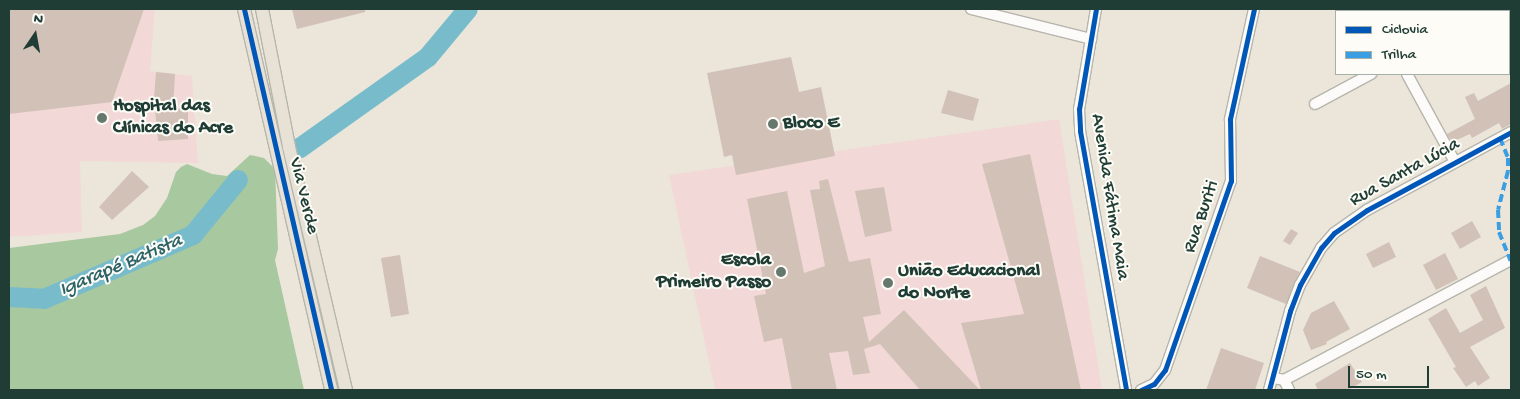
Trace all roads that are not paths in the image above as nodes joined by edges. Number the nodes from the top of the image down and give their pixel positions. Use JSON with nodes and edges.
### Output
{"nodes":[{"id":1,"x":244,"y":9,"type":"edge"},
{"id":2,"x":262,"y":9,"type":"edge"},
{"id":3,"x":971,"y":9,"type":"edge"},
{"id":4,"x":1096,"y":9,"type":"edge"},
{"id":5,"x":1254,"y":9,"type":"edge"},
{"id":6,"x":1091,"y":39,"type":"junction"},
{"id":7,"x":1370,"y":75,"type":"edge"},
{"id":8,"x":1408,"y":75,"type":"edge"},
{"id":9,"x":1315,"y":104,"type":"dead end"},
{"id":10,"x":1511,"y":132,"type":"edge"},
{"id":11,"x":1455,"y":162,"type":"junction"},
{"id":12,"x":1511,"y":260,"type":"edge"},
{"id":13,"x":1279,"y":379,"type":"junction"},
{"id":14,"x":331,"y":390,"type":"edge"},
{"id":15,"x":346,"y":390,"type":"edge"},
{"id":16,"x":1126,"y":390,"type":"edge"},
{"id":17,"x":1141,"y":390,"type":"edge"},
{"id":18,"x":1269,"y":390,"type":"edge"},
{"id":19,"x":1289,"y":390,"type":"edge"}],
"edges":[{"from":1,"to":14,"type":"main road","name":"Via Verde"},
{"from":2,"to":15,"type":"main road","name":"Via Verde"},
{"from":3,"to":6,"type":"street"},
{"from":4,"to":6,"type":"street","name":"Avenida Fátima Maia"},
{"from":5,"to":17,"type":"street","name":"Rua Buriti"},
{"from":6,"to":16,"type":"street","name":"Avenida Fátima Maia"},
{"from":7,"to":9,"type":"street"},
{"from":8,"to":11,"type":"street"},
{"from":10,"to":11,"type":"street","name":"Rua Santa Lúcia"},
{"from":11,"to":13,"type":"street","name":"Rua Santa Lúcia"},
{"from":12,"to":13,"type":"street"},
{"from":13,"to":18,"type":"street","name":"Rua Santa Lúcia"},
{"from":13,"to":19,"type":"street"}]}
